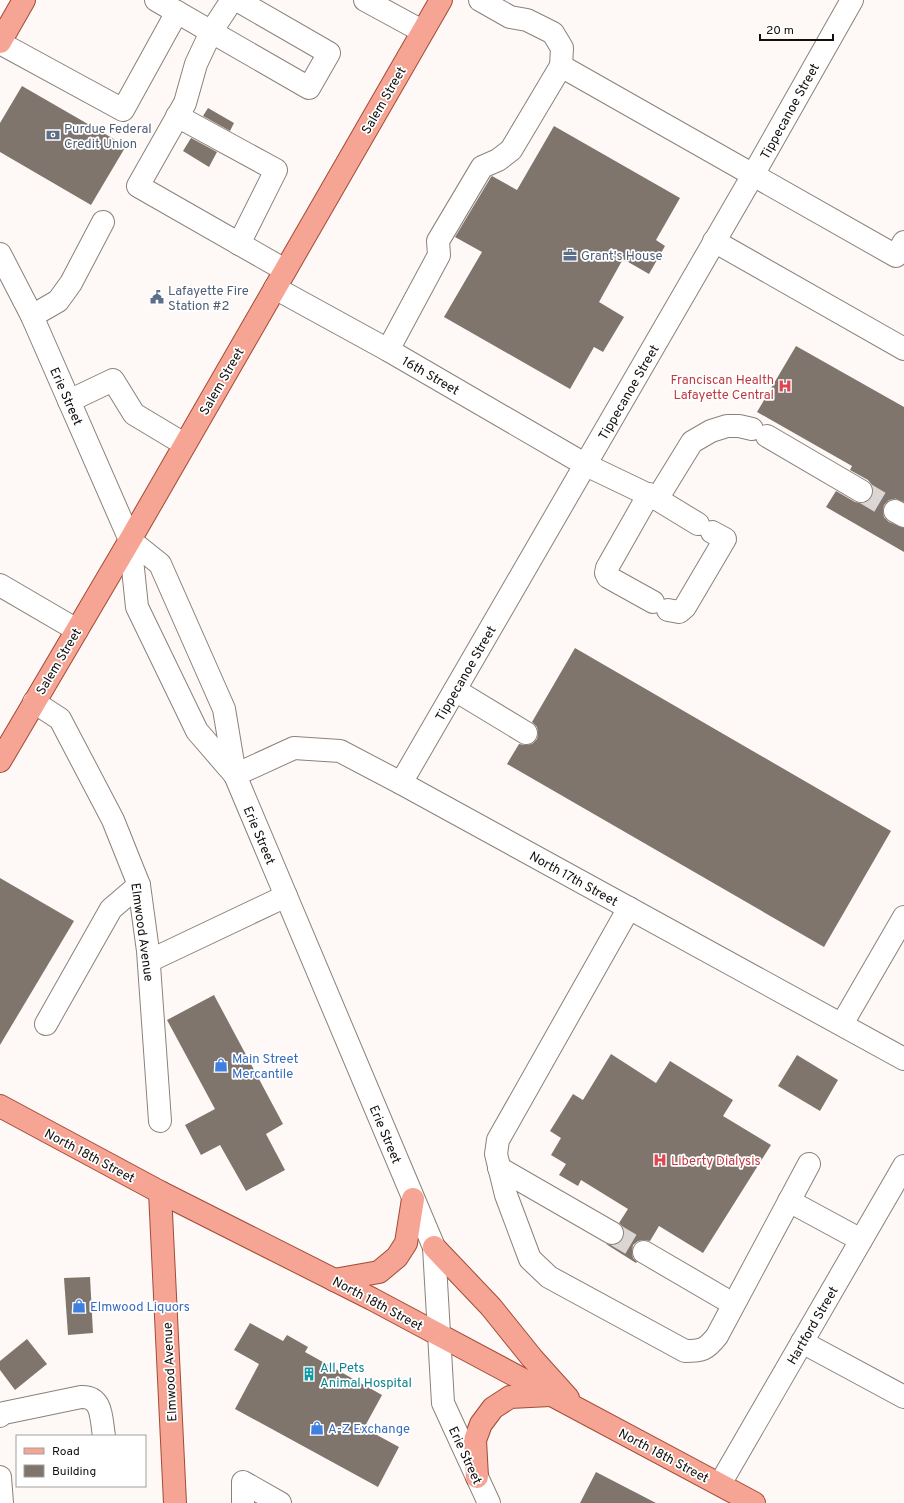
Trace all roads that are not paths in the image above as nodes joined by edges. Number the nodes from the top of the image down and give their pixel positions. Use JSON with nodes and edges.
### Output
{"nodes":[{"id":1,"x":24,"y":0,"type":"edge"},
{"id":2,"x":156,"y":0,"type":"edge"},
{"id":3,"x":232,"y":0,"type":"edge"},
{"id":4,"x":237,"y":0,"type":"edge"},
{"id":5,"x":365,"y":0,"type":"edge"},
{"id":6,"x":442,"y":0,"type":"edge"},
{"id":7,"x":480,"y":0,"type":"edge"},
{"id":8,"x":852,"y":0,"type":"edge"},
{"id":9,"x":177,"y":12,"type":"junction"},
{"id":10,"x":422,"y":31,"type":"junction"},
{"id":11,"x":211,"y":32,"type":"junction"},
{"id":12,"x":0,"y":43,"type":"edge"},
{"id":13,"x":561,"y":66,"type":"junction"},
{"id":14,"x":177,"y":116,"type":"junction"},
{"id":15,"x":753,"y":175,"type":"junction"},
{"id":16,"x":103,"y":222,"type":"dead end"},
{"id":17,"x":714,"y":241,"type":"junction"},
{"id":18,"x":904,"y":242,"type":"edge"},
{"id":19,"x":238,"y":244,"type":"junction"},
{"id":20,"x":0,"y":254,"type":"edge"},
{"id":21,"x":280,"y":279,"type":"junction"},
{"id":22,"x":32,"y":316,"type":"junction"},
{"id":23,"x":904,"y":349,"type":"edge"},
{"id":24,"x":388,"y":350,"type":"junction"},
{"id":25,"x":69,"y":401,"type":"junction"},
{"id":26,"x":184,"y":444,"type":"junction"},
{"id":27,"x":586,"y":465,"type":"junction"},
{"id":28,"x":861,"y":491,"type":"tunnel mouth"},
{"id":29,"x":653,"y":497,"type":"junction"},
{"id":30,"x":130,"y":540,"type":"junction"},
{"id":31,"x":0,"y":585,"type":"edge"},
{"id":32,"x":78,"y":630,"type":"junction"},
{"id":33,"x":455,"y":690,"type":"junction"},
{"id":34,"x":34,"y":702,"type":"junction"},
{"id":35,"x":526,"y":732,"type":"dead end"},
{"id":36,"x":0,"y":761,"type":"edge"},
{"id":37,"x":235,"y":775,"type":"junction"},
{"id":38,"x":401,"y":783,"type":"junction"},
{"id":39,"x":139,"y":885,"type":"junction"},
{"id":40,"x":286,"y":896,"type":"junction"},
{"id":41,"x":629,"y":908,"type":"junction"},
{"id":42,"x":904,"y":917,"type":"edge"},
{"id":43,"x":149,"y":961,"type":"junction"},
{"id":44,"x":46,"y":1024,"type":"dead end"},
{"id":45,"x":842,"y":1024,"type":"junction"},
{"id":46,"x":904,"y":1059,"type":"edge"},
{"id":47,"x":0,"y":1106,"type":"edge"},
{"id":48,"x":160,"y":1121,"type":"dead end"},
{"id":49,"x":809,"y":1164,"type":"dead end"},
{"id":50,"x":904,"y":1166,"type":"edge"},
{"id":51,"x":499,"y":1168,"type":"junction"},
{"id":52,"x":160,"y":1192,"type":"junction"},
{"id":53,"x":413,"y":1199,"type":"junction"},
{"id":54,"x":789,"y":1201,"type":"junction"},
{"id":55,"x":612,"y":1233,"type":"tunnel mouth"},
{"id":56,"x":861,"y":1240,"type":"junction"},
{"id":57,"x":434,"y":1247,"type":"junction"},
{"id":58,"x":644,"y":1252,"type":"tunnel mouth"},
{"id":59,"x":334,"y":1280,"type":"junction"},
{"id":60,"x":733,"y":1304,"type":"junction"},
{"id":61,"x":439,"y":1336,"type":"junction"},
{"id":62,"x":802,"y":1342,"type":"junction"},
{"id":63,"x":550,"y":1395,"type":"junction"},
{"id":64,"x":904,"y":1397,"type":"edge"},
{"id":65,"x":580,"y":1411,"type":"junction"},
{"id":66,"x":0,"y":1416,"type":"edge"},
{"id":67,"x":104,"y":1435,"type":"edge"},
{"id":68,"x":477,"y":1477,"type":"junction"},
{"id":69,"x":720,"y":1484,"type":"junction"},
{"id":70,"x":174,"y":1503,"type":"edge"},
{"id":71,"x":243,"y":1503,"type":"edge"},
{"id":72,"x":280,"y":1503,"type":"edge"},
{"id":73,"x":489,"y":1503,"type":"edge"},
{"id":74,"x":754,"y":1503,"type":"edge"}],
"edges":[{"from":1,"to":12,"type":"main road"},
{"from":2,"to":9,"type":"street"},
{"from":3,"to":11,"type":"street"},
{"from":4,"to":11,"type":"street"},
{"from":5,"to":10,"type":"street"},
{"from":6,"to":10,"type":"main road","name":"Salem Street"},
{"from":7,"to":13,"type":"street"},
{"from":8,"to":15,"type":"street","name":"Tippecanoe Street"},
{"from":9,"to":11,"type":"street"},
{"from":9,"to":12,"type":"street"},
{"from":10,"to":21,"type":"main road","name":"Salem Street"},
{"from":11,"to":14,"type":"street"},
{"from":13,"to":15,"type":"street"},
{"from":13,"to":24,"type":"street"},
{"from":14,"to":19,"type":"street","name":"16th Street"},
{"from":14,"to":19,"type":"street"},
{"from":15,"to":17,"type":"street","name":"Tippecanoe Street"},
{"from":15,"to":18,"type":"street"},
{"from":16,"to":22,"type":"street"},
{"from":17,"to":23,"type":"street"},
{"from":17,"to":27,"type":"street","name":"Tippecanoe Street"},
{"from":19,"to":21,"type":"street","name":"16th Street"},
{"from":20,"to":22,"type":"street","name":"Erie Street"},
{"from":21,"to":24,"type":"street","name":"16th Street"},
{"from":21,"to":26,"type":"main road","name":"Salem Street"},
{"from":22,"to":25,"type":"street","name":"Erie Street"},
{"from":24,"to":27,"type":"street","name":"16th Street"},
{"from":25,"to":26,"type":"street"},
{"from":25,"to":30,"type":"street","name":"Erie Street"},
{"from":26,"to":30,"type":"main road","name":"Salem Street"},
{"from":27,"to":29,"type":"street","name":"16th Street"},
{"from":27,"to":33,"type":"street","name":"Tippecanoe Street"},
{"from":28,"to":29,"type":"street"},
{"from":29,"to":29,"type":"street","name":"16th Street"},
{"from":30,"to":32,"type":"main road","name":"Salem Street"},
{"from":30,"to":37,"type":"street","name":"Erie Street"},
{"from":30,"to":37,"type":"street","name":"Erie Street"},
{"from":31,"to":32,"type":"street"},
{"from":32,"to":34,"type":"main road","name":"Salem Street"},
{"from":33,"to":35,"type":"street"},
{"from":33,"to":38,"type":"street","name":"Tippecanoe Street"},
{"from":34,"to":36,"type":"main road","name":"Salem Street"},
{"from":34,"to":39,"type":"street","name":"Elmwood Avenue"},
{"from":37,"to":38,"type":"street","name":"North 17th Street"},
{"from":37,"to":40,"type":"street","name":"Erie Street"},
{"from":38,"to":41,"type":"street","name":"North 17th Street"},
{"from":39,"to":43,"type":"street","name":"Elmwood Avenue"},
{"from":39,"to":44,"type":"street"},
{"from":40,"to":43,"type":"street"},
{"from":40,"to":53,"type":"street","name":"Erie Street"},
{"from":41,"to":45,"type":"street","name":"North 17th Street"},
{"from":41,"to":51,"type":"street"},
{"from":42,"to":45,"type":"street"},
{"from":43,"to":48,"type":"street","name":"Elmwood Avenue"},
{"from":45,"to":46,"type":"street","name":"North 17th Street"},
{"from":47,"to":52,"type":"main road","name":"North 18th Street"},
{"from":49,"to":54,"type":"street"},
{"from":50,"to":56,"type":"street","name":"Hartford Street"},
{"from":51,"to":55,"type":"street"},
{"from":51,"to":60,"type":"street"},
{"from":52,"to":59,"type":"main road","name":"North 18th Street"},
{"from":52,"to":70,"type":"main road","name":"Elmwood Avenue"},
{"from":53,"to":57,"type":"street","name":"Erie Street"},
{"from":53,"to":59,"type":"main road"},
{"from":54,"to":56,"type":"street"},
{"from":54,"to":60,"type":"street"},
{"from":56,"to":62,"type":"street","name":"Hartford Street"},
{"from":57,"to":61,"type":"street","name":"Erie Street"},
{"from":57,"to":65,"type":"main road"},
{"from":58,"to":60,"type":"street"},
{"from":59,"to":61,"type":"main road","name":"North 18th Street"},
{"from":61,"to":63,"type":"main road","name":"North 18th Street"},
{"from":61,"to":68,"type":"street","name":"Erie Street"},
{"from":62,"to":64,"type":"street"},
{"from":62,"to":69,"type":"street","name":"Hartford Street"},
{"from":63,"to":65,"type":"main road","name":"North 18th Street"},
{"from":63,"to":68,"type":"main road"},
{"from":65,"to":69,"type":"main road","name":"North 18th Street"},
{"from":66,"to":67,"type":"street"},
{"from":68,"to":73,"type":"street","name":"Erie Street"},
{"from":69,"to":74,"type":"main road","name":"North 18th Street"},
{"from":71,"to":72,"type":"street"}]}
